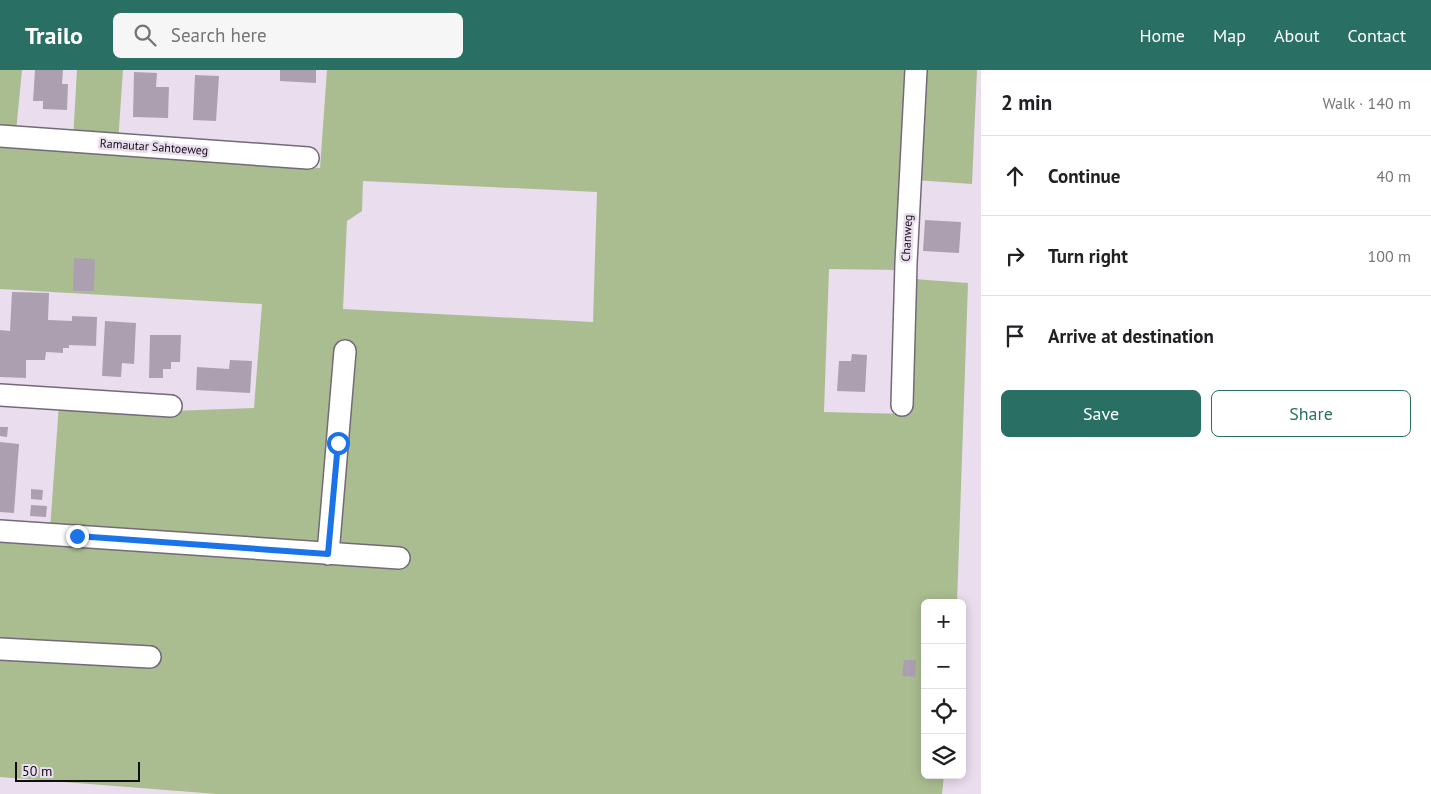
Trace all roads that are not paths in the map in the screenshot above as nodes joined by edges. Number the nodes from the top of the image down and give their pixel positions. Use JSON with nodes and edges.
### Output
{"nodes":[{"id":1,"x":916,"y":70,"type":"edge"},
{"id":2,"x":0,"y":136,"type":"edge"},
{"id":3,"x":308,"y":158,"type":"dead end"},
{"id":4,"x":345,"y":351,"type":"dead end"},
{"id":5,"x":0,"y":396,"type":"edge"},
{"id":6,"x":902,"y":405,"type":"dead end"},
{"id":7,"x":171,"y":406,"type":"dead end"},
{"id":8,"x":0,"y":531,"type":"edge"},
{"id":9,"x":328,"y":554,"type":"junction"},
{"id":10,"x":399,"y":558,"type":"dead end"},
{"id":11,"x":0,"y":649,"type":"edge"},
{"id":12,"x":150,"y":657,"type":"dead end"}],
"edges":[{"from":1,"to":6,"type":"street","name":"Chanweg"},
{"from":2,"to":3,"type":"street","name":"Ramautar Sahtoeweg"},
{"from":4,"to":9,"type":"street"},
{"from":5,"to":7,"type":"street"},
{"from":8,"to":9,"type":"street"},
{"from":9,"to":10,"type":"street"},
{"from":11,"to":12,"type":"street"}]}
